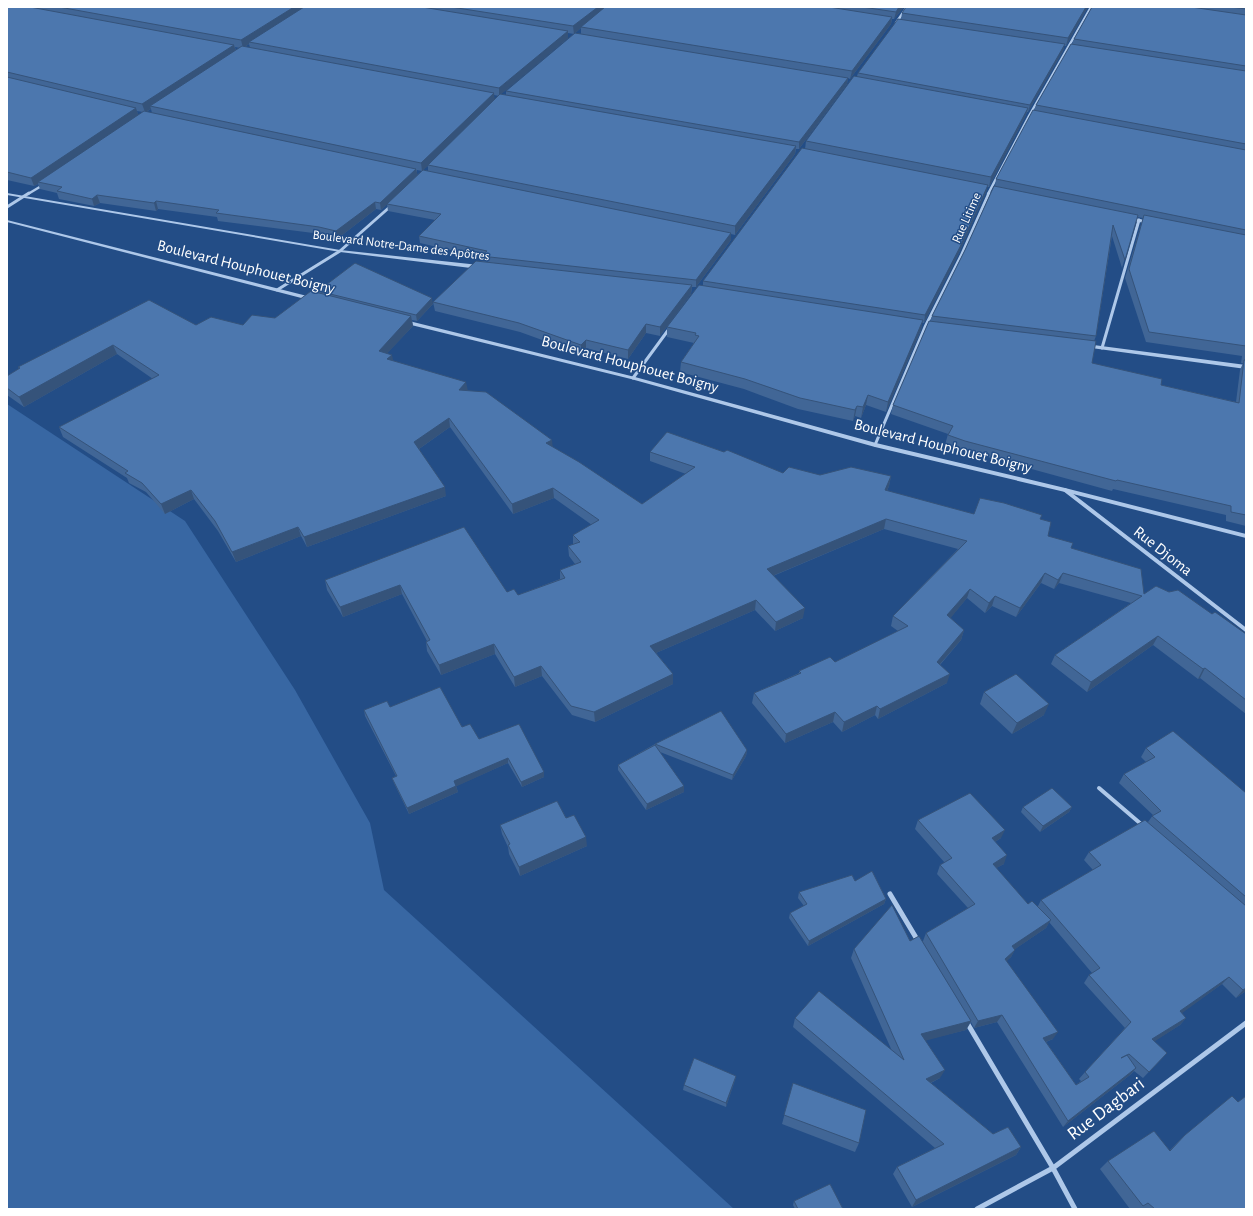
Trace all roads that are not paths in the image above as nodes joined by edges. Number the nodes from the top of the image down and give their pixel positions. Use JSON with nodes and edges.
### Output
{"nodes":[{"id":1,"x":907,"y":7,"type":"edge"},
{"id":2,"x":1091,"y":7,"type":"edge"},
{"id":3,"x":889,"y":20,"type":"edge"},
{"id":4,"x":896,"y":22,"type":"junction"},
{"id":5,"x":904,"y":23,"type":"edge"},
{"id":6,"x":892,"y":28,"type":"edge"},
{"id":7,"x":1058,"y":49,"type":"edge"},
{"id":8,"x":1066,"y":50,"type":"junction"},
{"id":9,"x":1074,"y":51,"type":"edge"},
{"id":10,"x":1021,"y":115,"type":"edge"},
{"id":11,"x":1029,"y":116,"type":"junction"},
{"id":12,"x":1036,"y":118,"type":"edge"},
{"id":13,"x":50,"y":181,"type":"edge"},
{"id":14,"x":982,"y":189,"type":"edge"},
{"id":15,"x":990,"y":190,"type":"junction"},
{"id":16,"x":998,"y":192,"type":"edge"},
{"id":17,"x":7,"y":194,"type":"edge"},
{"id":18,"x":23,"y":198,"type":"junction"},
{"id":19,"x":394,"y":203,"type":"edge"},
{"id":20,"x":7,"y":207,"type":"edge"},
{"id":21,"x":1131,"y":219,"type":"edge"},
{"id":22,"x":1139,"y":220,"type":"junction"},
{"id":23,"x":7,"y":221,"type":"edge"},
{"id":24,"x":1154,"y":223,"type":"edge"},
{"id":25,"x":340,"y":251,"type":"junction"},
{"id":26,"x":483,"y":267,"type":"edge"},
{"id":27,"x":277,"y":290,"type":"junction"},
{"id":28,"x":323,"y":301,"type":"edge"},
{"id":29,"x":401,"y":321,"type":"edge"},
{"id":30,"x":917,"y":326,"type":"edge"},
{"id":31,"x":925,"y":327,"type":"junction"},
{"id":32,"x":670,"y":328,"type":"edge"},
{"id":33,"x":933,"y":328,"type":"edge"},
{"id":34,"x":1079,"y":345,"type":"edge"},
{"id":35,"x":1102,"y":348,"type":"junction"},
{"id":36,"x":1246,"y":368,"type":"edge"},
{"id":37,"x":633,"y":378,"type":"junction"},
{"id":38,"x":875,"y":445,"type":"junction"},
{"id":39,"x":1065,"y":490,"type":"junction"},
{"id":40,"x":1246,"y":536,"type":"edge"},
{"id":41,"x":1246,"y":630,"type":"edge"},
{"id":42,"x":1099,"y":788,"type":"dead end"},
{"id":43,"x":1146,"y":828,"type":"edge"},
{"id":44,"x":890,"y":894,"type":"dead end"},
{"id":45,"x":922,"y":949,"type":"edge"},
{"id":46,"x":963,"y":1017,"type":"edge"},
{"id":47,"x":1246,"y":1023,"type":"edge"},
{"id":48,"x":1053,"y":1168,"type":"junction"},
{"id":49,"x":977,"y":1209,"type":"edge"},
{"id":50,"x":1075,"y":1209,"type":"edge"}],
"edges":[{"from":1,"to":4,"type":"street"},
{"from":2,"to":8,"type":"street","name":"Rue Litime"},
{"from":3,"to":4,"type":"street"},
{"from":4,"to":5,"type":"street"},
{"from":4,"to":6,"type":"street"},
{"from":7,"to":8,"type":"street"},
{"from":8,"to":9,"type":"street"},
{"from":8,"to":11,"type":"street","name":"Rue Litime"},
{"from":10,"to":11,"type":"street"},
{"from":11,"to":12,"type":"street"},
{"from":11,"to":15,"type":"street","name":"Rue Litime"},
{"from":13,"to":18,"type":"street"},
{"from":14,"to":15,"type":"street"},
{"from":15,"to":16,"type":"street"},
{"from":15,"to":31,"type":"street","name":"Rue Litime"},
{"from":17,"to":18,"type":"street","name":"Boulevard Notre-Dame des Apôtres"},
{"from":18,"to":20,"type":"street"},
{"from":18,"to":25,"type":"street","name":"Boulevard Notre-Dame des Apôtres"},
{"from":19,"to":25,"type":"street"},
{"from":21,"to":22,"type":"street"},
{"from":22,"to":24,"type":"street"},
{"from":22,"to":35,"type":"street"},
{"from":23,"to":27,"type":"street","name":"Boulevard Houphouet Boigny"},
{"from":25,"to":26,"type":"street","name":"Boulevard Notre-Dame des Apôtres"},
{"from":25,"to":27,"type":"street"},
{"from":27,"to":28,"type":"street","name":"Boulevard Houphouet Boigny"},
{"from":29,"to":37,"type":"street","name":"Boulevard Houphouet Boigny"},
{"from":30,"to":31,"type":"street"},
{"from":31,"to":33,"type":"street"},
{"from":31,"to":38,"type":"street","name":"Rue Litime"},
{"from":32,"to":37,"type":"street"},
{"from":34,"to":35,"type":"street"},
{"from":35,"to":36,"type":"street"},
{"from":37,"to":38,"type":"street","name":"Boulevard Houphouet Boigny"},
{"from":38,"to":39,"type":"street","name":"Boulevard Houphouet Boigny"},
{"from":39,"to":40,"type":"street","name":"Boulevard Houphouet Boigny"},
{"from":39,"to":41,"type":"street","name":"Rue Djoma"},
{"from":42,"to":43,"type":"lane"},
{"from":44,"to":45,"type":"street"},
{"from":46,"to":48,"type":"street"},
{"from":47,"to":48,"type":"street","name":"Rue Dagbari"},
{"from":48,"to":49,"type":"street","name":"Rue Dagbari"},
{"from":48,"to":50,"type":"street"}]}
